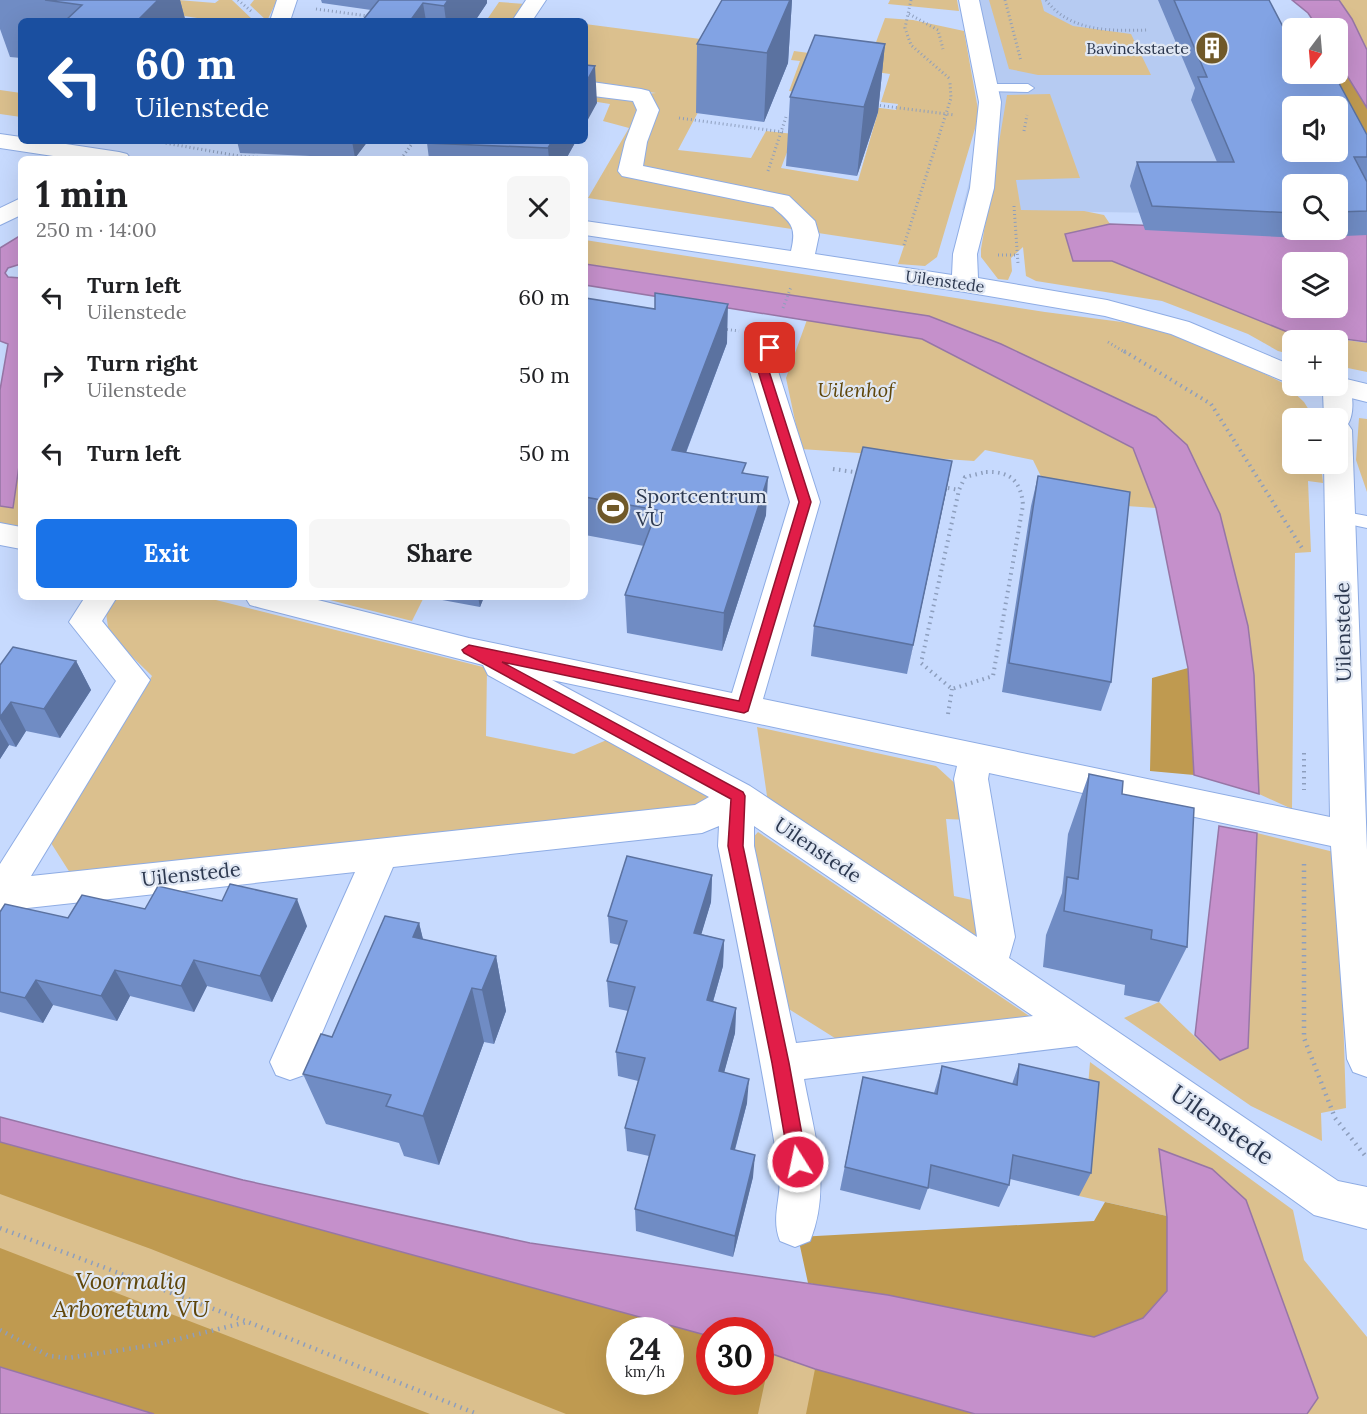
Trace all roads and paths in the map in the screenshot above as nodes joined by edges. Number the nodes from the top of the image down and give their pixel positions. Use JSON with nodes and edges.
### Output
{"nodes":[{"id":1,"x":536,"y":0,"type":"edge"},
{"id":2,"x":911,"y":0,"type":"edge"},
{"id":3,"x":969,"y":0,"type":"edge"},
{"id":4,"x":1046,"y":0,"type":"edge"},
{"id":5,"x":284,"y":9,"type":"edge"},
{"id":6,"x":909,"y":14,"type":"junction"},
{"id":7,"x":373,"y":17,"type":"edge"},
{"id":8,"x":524,"y":18,"type":"edge"},
{"id":9,"x":1147,"y":30,"type":"dead end"},
{"id":10,"x":945,"y":58,"type":"dead end"},
{"id":11,"x":948,"y":67,"type":"dead end"},
{"id":12,"x":950,"y":79,"type":"junction"},
{"id":13,"x":588,"y":88,"type":"edge"},
{"id":14,"x":988,"y":88,"type":"junction"},
{"id":15,"x":1028,"y":88,"type":"dead end"},
{"id":16,"x":865,"y":104,"type":"edge"},
{"id":17,"x":646,"y":113,"type":"junction"},
{"id":18,"x":946,"y":114,"type":"junction"},
{"id":19,"x":786,"y":117,"type":"dead end"},
{"id":20,"x":988,"y":119,"type":"junction"},
{"id":21,"x":783,"y":132,"type":"junction"},
{"id":22,"x":0,"y":141,"type":"edge"},
{"id":23,"x":18,"y":144,"type":"edge"},
{"id":24,"x":19,"y":144,"type":"edge"},
{"id":25,"x":121,"y":144,"type":"edge"},
{"id":26,"x":170,"y":144,"type":"edge"},
{"id":27,"x":93,"y":156,"type":"edge"},
{"id":28,"x":107,"y":156,"type":"edge"},
{"id":29,"x":239,"y":156,"type":"edge"},
{"id":30,"x":758,"y":196,"type":"junction"},
{"id":31,"x":18,"y":207,"type":"edge"},
{"id":32,"x":0,"y":218,"type":"edge"},
{"id":33,"x":588,"y":228,"type":"edge"},
{"id":34,"x":801,"y":261,"type":"junction"},
{"id":35,"x":895,"y":274,"type":"junction"},
{"id":36,"x":965,"y":284,"type":"junction"},
{"id":37,"x":792,"y":286,"type":"dead end"},
{"id":38,"x":715,"y":327,"type":"edge"},
{"id":39,"x":776,"y":327,"type":"junction"},
{"id":40,"x":1101,"y":338,"type":"dead end"},
{"id":41,"x":1282,"y":371,"type":"edge"},
{"id":42,"x":1348,"y":386,"type":"edge"},
{"id":43,"x":1367,"y":387,"type":"edge"},
{"id":44,"x":1348,"y":389,"type":"edge"},
{"id":45,"x":1367,"y":393,"type":"edge"},
{"id":46,"x":794,"y":462,"type":"junction"},
{"id":47,"x":864,"y":474,"type":"edge"},
{"id":48,"x":1346,"y":474,"type":"edge"},
{"id":49,"x":935,"y":486,"type":"edge"},
{"id":50,"x":959,"y":490,"type":"junction"},
{"id":51,"x":1354,"y":519,"type":"edge"},
{"id":52,"x":0,"y":534,"type":"edge"},
{"id":53,"x":18,"y":537,"type":"edge"},
{"id":54,"x":1303,"y":550,"type":"dead end"},
{"id":55,"x":99,"y":600,"type":"edge"},
{"id":56,"x":273,"y":600,"type":"edge"},
{"id":57,"x":469,"y":650,"type":"junction"},
{"id":58,"x":952,"y":689,"type":"junction"},
{"id":59,"x":744,"y":707,"type":"junction"},
{"id":60,"x":1304,"y":742,"type":"dead end"},
{"id":61,"x":959,"y":754,"type":"junction"},
{"id":62,"x":738,"y":796,"type":"junction"},
{"id":63,"x":1304,"y":826,"type":"junction"},
{"id":64,"x":1348,"y":835,"type":"junction"},
{"id":65,"x":381,"y":854,"type":"junction"},
{"id":66,"x":0,"y":895,"type":"edge"},
{"id":67,"x":988,"y":964,"type":"junction"},
{"id":68,"x":1082,"y":1028,"type":"junction"},
{"id":69,"x":1367,"y":1059,"type":"edge"},
{"id":70,"x":290,"y":1062,"type":"dead end"},
{"id":71,"x":781,"y":1063,"type":"junction"},
{"id":72,"x":1367,"y":1158,"type":"edge"},
{"id":73,"x":1367,"y":1208,"type":"edge"},
{"id":74,"x":795,"y":1226,"type":"dead end"},
{"id":75,"x":0,"y":1228,"type":"edge"},
{"id":76,"x":248,"y":1322,"type":"junction"},
{"id":77,"x":0,"y":1330,"type":"edge"},
{"id":78,"x":477,"y":1414,"type":"edge"}],
"edges":[{"from":1,"to":8,"type":"street"},
{"from":2,"to":6,"type":"path"},
{"from":3,"to":14,"type":"street"},
{"from":4,"to":9,"type":"path"},
{"from":5,"to":7,"type":"path"},
{"from":6,"to":10,"type":"path"},
{"from":6,"to":12,"type":"path"},
{"from":11,"to":12,"type":"path"},
{"from":12,"to":18,"type":"path"},
{"from":13,"to":17,"type":"street"},
{"from":14,"to":15,"type":"lane"},
{"from":14,"to":20,"type":"street"},
{"from":16,"to":18,"type":"path"},
{"from":17,"to":21,"type":"path"},
{"from":17,"to":30,"type":"street"},
{"from":18,"to":20,"type":"path"},
{"from":18,"to":35,"type":"path"},
{"from":19,"to":21,"type":"path"},
{"from":20,"to":36,"type":"street"},
{"from":21,"to":30,"type":"path"},
{"from":22,"to":23,"type":"street"},
{"from":24,"to":27,"type":"street"},
{"from":25,"to":28,"type":"street"},
{"from":26,"to":29,"type":"path"},
{"from":30,"to":34,"type":"street"},
{"from":31,"to":32,"type":"street"},
{"from":33,"to":34,"type":"street","name":"Uilenstede"},
{"from":34,"to":35,"type":"street","name":"Uilenstede"},
{"from":35,"to":36,"type":"street","name":"Uilenstede"},
{"from":36,"to":41,"type":"street","name":"Uilenstede"},
{"from":37,"to":39,"type":"path"},
{"from":38,"to":39,"type":"path"},
{"from":39,"to":46,"type":"street"},
{"from":40,"to":54,"type":"path"},
{"from":42,"to":43,"type":"street"},
{"from":44,"to":45,"type":"street"},
{"from":46,"to":47,"type":"path"},
{"from":46,"to":59,"type":"street"},
{"from":48,"to":51,"type":"street","name":"Uilenstede"},
{"from":49,"to":50,"type":"path"},
{"from":50,"to":58,"type":"path"},
{"from":50,"to":58,"type":"path"},
{"from":51,"to":64,"type":"street","name":"Uilenstede"},
{"from":52,"to":53,"type":"street"},
{"from":55,"to":66,"type":"street","name":"Uilenstede"},
{"from":56,"to":57,"type":"street","name":"Uilenstede"},
{"from":57,"to":59,"type":"street","name":"Uilenstede"},
{"from":57,"to":62,"type":"street","name":"Uilenstede"},
{"from":58,"to":61,"type":"path"},
{"from":59,"to":61,"type":"street","name":"Uilenstede"},
{"from":60,"to":63,"type":"path"},
{"from":61,"to":63,"type":"street","name":"Uilenstede"},
{"from":61,"to":67,"type":"street"},
{"from":62,"to":65,"type":"street","name":"Uilenstede"},
{"from":62,"to":67,"type":"street","name":"Uilenstede"},
{"from":62,"to":71,"type":"street"},
{"from":63,"to":64,"type":"street","name":"Uilenstede"},
{"from":63,"to":72,"type":"path"},
{"from":64,"to":69,"type":"street","name":"Uilenstede"},
{"from":65,"to":66,"type":"street","name":"Uilenstede"},
{"from":65,"to":70,"type":"street"},
{"from":67,"to":68,"type":"street","name":"Uilenstede"},
{"from":68,"to":71,"type":"street"},
{"from":68,"to":73,"type":"street","name":"Uilenstede"},
{"from":71,"to":74,"type":"street"},
{"from":75,"to":76,"type":"path"},
{"from":76,"to":77,"type":"path"},
{"from":76,"to":78,"type":"path"}]}
